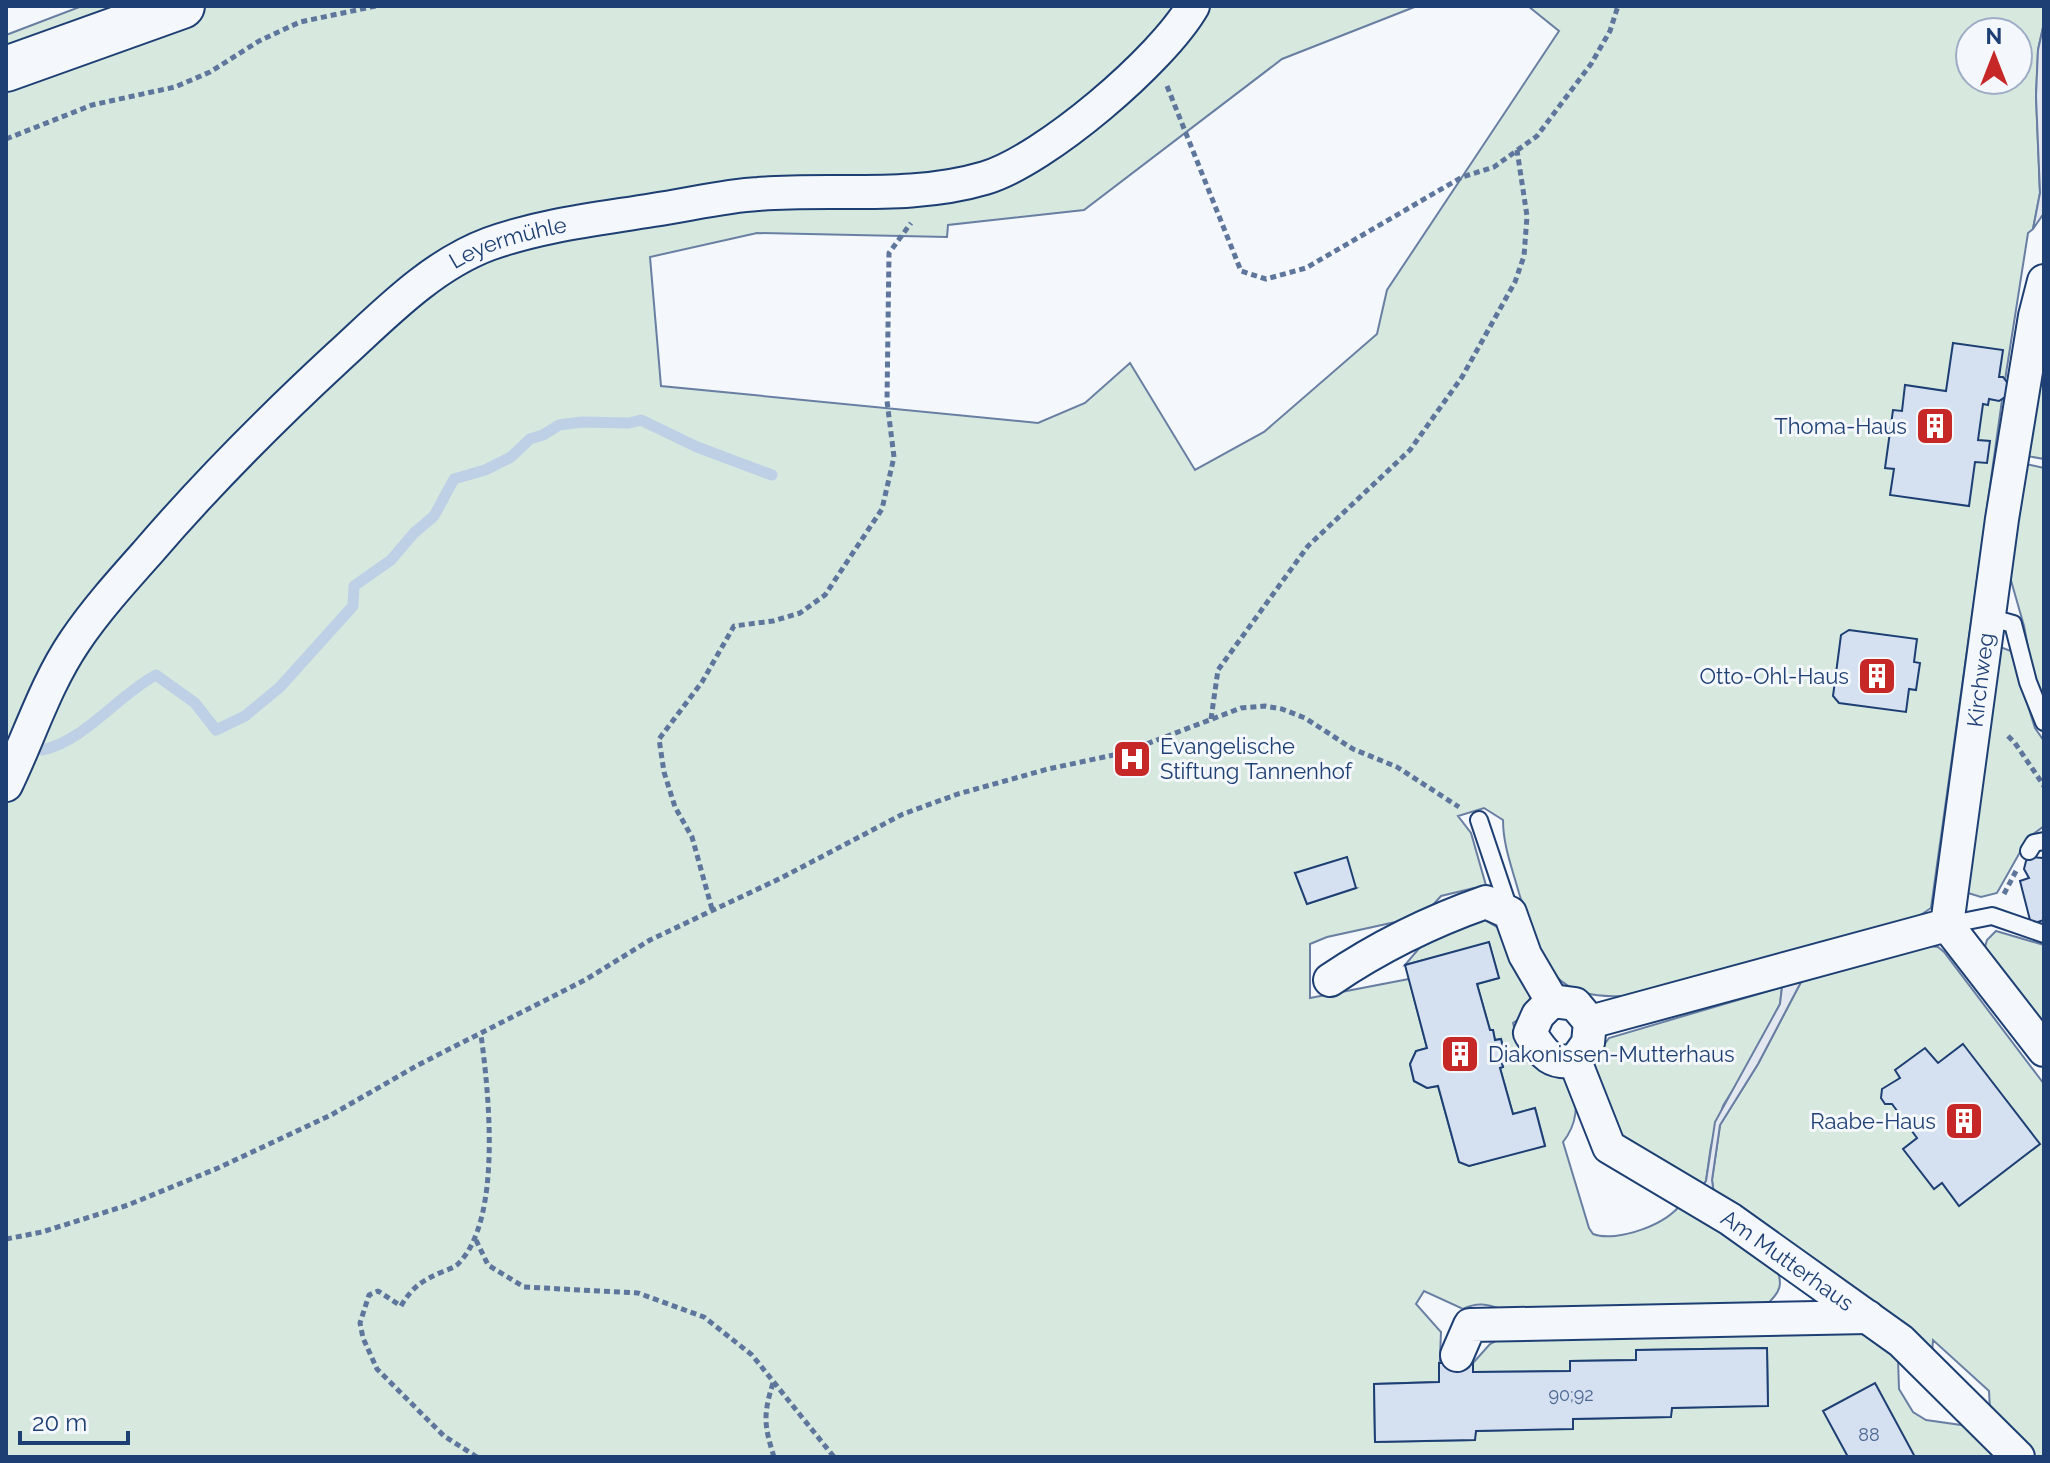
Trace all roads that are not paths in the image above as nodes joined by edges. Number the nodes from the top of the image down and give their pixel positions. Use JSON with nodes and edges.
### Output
{"nodes":[{"id":1,"x":182,"y":6,"type":"edge"},
{"id":2,"x":1193,"y":6,"type":"edge"},
{"id":3,"x":6,"y":69,"type":"edge"},
{"id":4,"x":2044,"y":281,"type":"edge"},
{"id":5,"x":1988,"y":617,"type":"junction"},
{"id":6,"x":2044,"y":722,"type":"edge"},
{"id":7,"x":6,"y":785,"type":"edge"},
{"id":8,"x":1479,"y":820,"type":"road end"},
{"id":9,"x":2044,"y":841,"type":"edge"},
{"id":10,"x":2029,"y":851,"type":"road end"},
{"id":11,"x":1510,"y":913,"type":"junction"},
{"id":12,"x":1947,"y":925,"type":"junction"},
{"id":13,"x":2044,"y":934,"type":"edge"},
{"id":14,"x":1330,"y":980,"type":"dead end"},
{"id":15,"x":1552,"y":1001,"type":"junction"},
{"id":16,"x":1590,"y":1022,"type":"junction"},
{"id":17,"x":2044,"y":1050,"type":"edge"},
{"id":18,"x":1575,"y":1061,"type":"junction"},
{"id":19,"x":1798,"y":1267,"type":"junction"},
{"id":20,"x":1868,"y":1317,"type":"junction"},
{"id":21,"x":1778,"y":1319,"type":"junction"},
{"id":22,"x":1457,"y":1355,"type":"dead end"},
{"id":23,"x":2018,"y":1457,"type":"edge"}],
"edges":[{"from":1,"to":3,"type":"main road"},
{"from":2,"to":7,"type":"street","name":"Leyermühle"},
{"from":4,"to":5,"type":"street","name":"Kirchweg"},
{"from":5,"to":6,"type":"lane"},
{"from":5,"to":12,"type":"street","name":"Kirchweg"},
{"from":8,"to":11,"type":"lane"},
{"from":9,"to":10,"type":"lane"},
{"from":11,"to":14,"type":"street"},
{"from":11,"to":15,"type":"street"},
{"from":12,"to":13,"type":"lane"},
{"from":12,"to":16,"type":"street"},
{"from":12,"to":17,"type":"street"},
{"from":15,"to":16,"type":"street"},
{"from":15,"to":18,"type":"street"},
{"from":16,"to":18,"type":"street"},
{"from":18,"to":19,"type":"street","name":"Am Mutterhaus"},
{"from":19,"to":20,"type":"street","name":"Am Mutterhaus"},
{"from":19,"to":21,"type":"street"},
{"from":20,"to":21,"type":"street"},
{"from":20,"to":23,"type":"street","name":"Am Mutterhaus"},
{"from":21,"to":22,"type":"street"}]}
